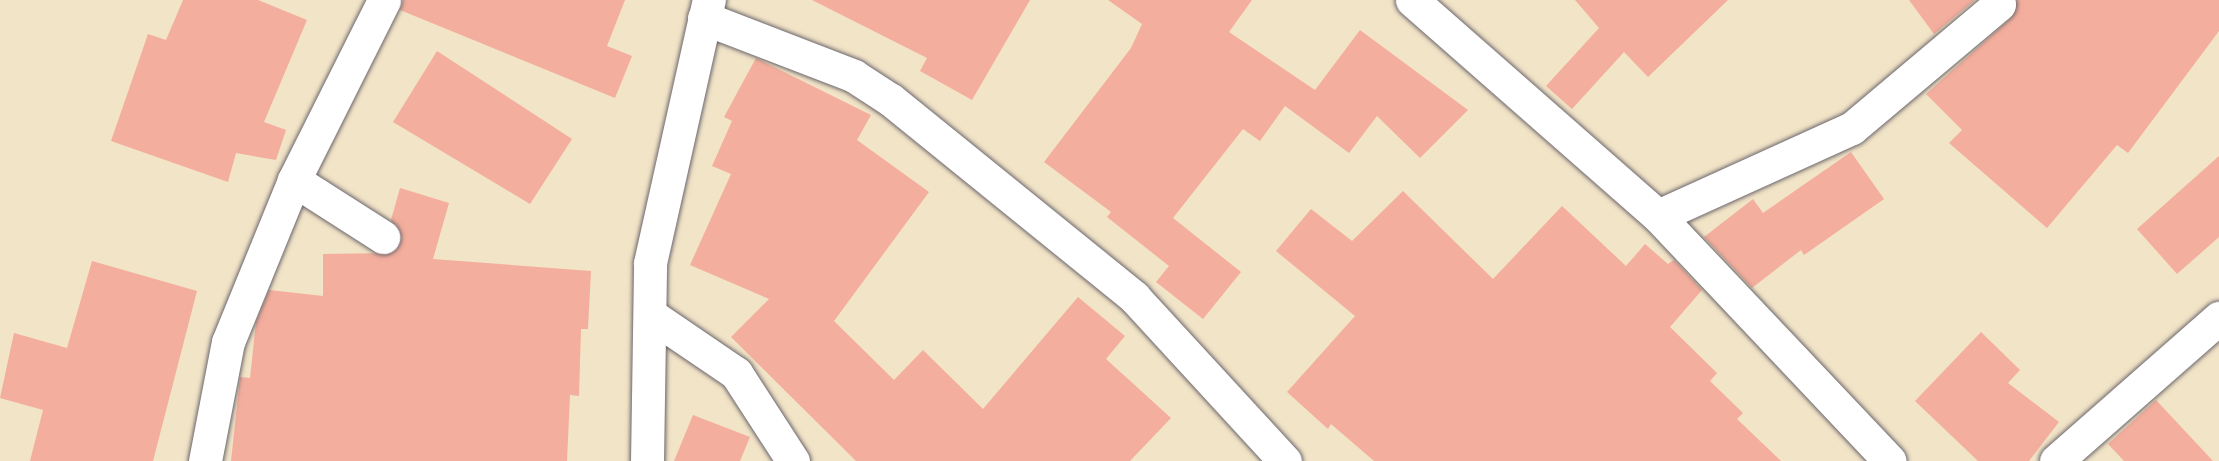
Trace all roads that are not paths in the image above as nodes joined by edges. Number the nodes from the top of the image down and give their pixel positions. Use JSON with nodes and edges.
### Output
{"nodes":[{"id":1,"x":384,"y":0,"type":"edge"},
{"id":2,"x":1413,"y":0,"type":"edge"},
{"id":3,"x":1997,"y":0,"type":"edge"},
{"id":4,"x":706,"y":9,"type":"edge"},
{"id":5,"x":294,"y":180,"type":"junction"},
{"id":6,"x":1658,"y":216,"type":"junction"},
{"id":7,"x":382,"y":237,"type":"dead end"},
{"id":8,"x":652,"y":316,"type":"junction"},
{"id":9,"x":2219,"y":318,"type":"edge"},
{"id":10,"x":205,"y":461,"type":"edge"},
{"id":11,"x":647,"y":461,"type":"edge"},
{"id":12,"x":793,"y":461,"type":"edge"},
{"id":13,"x":1285,"y":461,"type":"edge"},
{"id":14,"x":1890,"y":461,"type":"edge"},
{"id":15,"x":2056,"y":461,"type":"edge"}],
"edges":[{"from":1,"to":5,"type":"street"},
{"from":2,"to":6,"type":"street"},
{"from":3,"to":6,"type":"street"},
{"from":4,"to":8,"type":"street"},
{"from":4,"to":13,"type":"street"},
{"from":5,"to":7,"type":"street"},
{"from":5,"to":10,"type":"street"},
{"from":6,"to":14,"type":"street"},
{"from":8,"to":11,"type":"street"},
{"from":8,"to":12,"type":"street"},
{"from":9,"to":15,"type":"street"}]}
